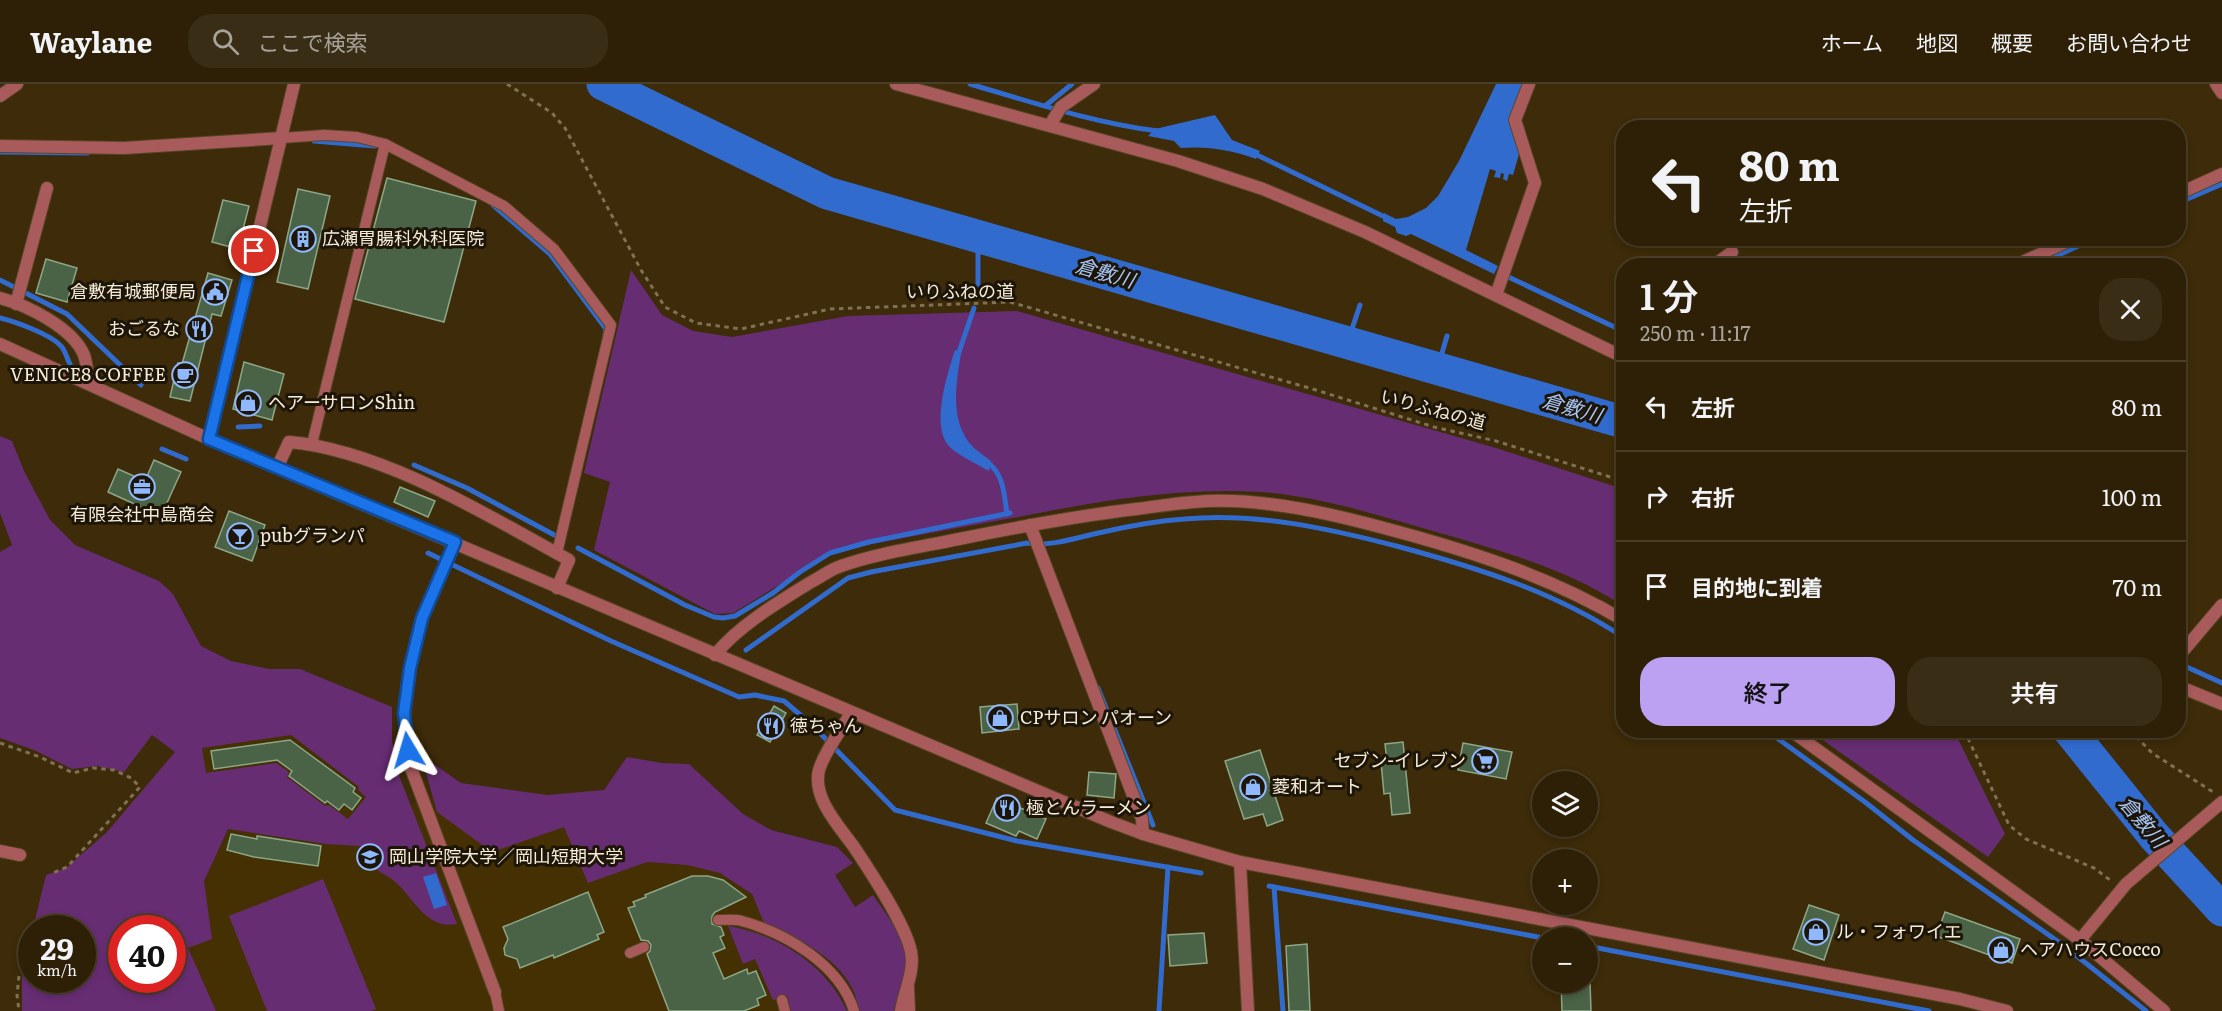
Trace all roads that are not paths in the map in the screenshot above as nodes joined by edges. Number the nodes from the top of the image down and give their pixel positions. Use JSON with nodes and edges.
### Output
{"nodes":[{"id":1,"x":17,"y":84,"type":"edge"},
{"id":2,"x":294,"y":84,"type":"edge"},
{"id":3,"x":896,"y":84,"type":"edge"},
{"id":4,"x":1094,"y":84,"type":"edge"},
{"id":5,"x":1529,"y":84,"type":"edge"},
{"id":6,"x":2216,"y":84,"type":"edge"},
{"id":7,"x":2222,"y":93,"type":"edge"},
{"id":8,"x":0,"y":96,"type":"edge"},
{"id":9,"x":1056,"y":116,"type":"junction"},
{"id":10,"x":282,"y":138,"type":"junction"},
{"id":11,"x":385,"y":144,"type":"junction"},
{"id":12,"x":0,"y":146,"type":"edge"},
{"id":13,"x":2222,"y":174,"type":"edge"},
{"id":14,"x":47,"y":188,"type":"dead end"},
{"id":15,"x":2186,"y":190,"type":"edge"},
{"id":16,"x":2058,"y":246,"type":"edge"},
{"id":17,"x":1732,"y":252,"type":"dead end"},
{"id":18,"x":1724,"y":258,"type":"edge"},
{"id":19,"x":2032,"y":258,"type":"edge"},
{"id":20,"x":18,"y":293,"type":"junction"},
{"id":21,"x":1496,"y":295,"type":"junction"},
{"id":22,"x":0,"y":298,"type":"edge"},
{"id":23,"x":0,"y":344,"type":"edge"},
{"id":24,"x":1616,"y":354,"type":"edge"},
{"id":25,"x":89,"y":383,"type":"junction"},
{"id":26,"x":209,"y":439,"type":"junction"},
{"id":27,"x":312,"y":444,"type":"junction"},
{"id":28,"x":277,"y":468,"type":"junction"},
{"id":29,"x":1031,"y":529,"type":"junction"},
{"id":30,"x":455,"y":542,"type":"junction"},
{"id":31,"x":557,"y":553,"type":"junction"},
{"id":32,"x":557,"y":588,"type":"junction"},
{"id":33,"x":2222,"y":605,"type":"edge"},
{"id":34,"x":1616,"y":616,"type":"edge"},
{"id":35,"x":2186,"y":648,"type":"edge"},
{"id":36,"x":715,"y":655,"type":"junction"},
{"id":37,"x":2186,"y":689,"type":"edge"},
{"id":38,"x":2222,"y":704,"type":"edge"},
{"id":39,"x":851,"y":713,"type":"junction"},
{"id":40,"x":1801,"y":738,"type":"edge"},
{"id":41,"x":2222,"y":802,"type":"edge"},
{"id":42,"x":1143,"y":834,"type":"junction"},
{"id":43,"x":0,"y":851,"type":"edge"},
{"id":44,"x":20,"y":855,"type":"dead end"},
{"id":45,"x":1240,"y":862,"type":"junction"},
{"id":46,"x":718,"y":920,"type":"dead end"},
{"id":47,"x":2080,"y":940,"type":"junction"},
{"id":48,"x":644,"y":947,"type":"dead end"},
{"id":49,"x":630,"y":952,"type":"dead end"},
{"id":50,"x":909,"y":978,"type":"junction"},
{"id":51,"x":495,"y":992,"type":"joint"},
{"id":52,"x":782,"y":1000,"type":"dead end"},
{"id":53,"x":498,"y":1011,"type":"edge"},
{"id":54,"x":785,"y":1011,"type":"edge"},
{"id":55,"x":854,"y":1011,"type":"edge"},
{"id":56,"x":901,"y":1011,"type":"edge"},
{"id":57,"x":910,"y":1011,"type":"edge"},
{"id":58,"x":1248,"y":1011,"type":"edge"},
{"id":59,"x":2007,"y":1011,"type":"edge"},
{"id":60,"x":2164,"y":1011,"type":"edge"}],
"edges":[{"from":1,"to":8,"type":"street"},
{"from":2,"to":10,"type":"street"},
{"from":3,"to":9,"type":"street"},
{"from":4,"to":9,"type":"street"},
{"from":5,"to":21,"type":"street"},
{"from":6,"to":7,"type":"street"},
{"from":9,"to":21,"type":"street"},
{"from":10,"to":11,"type":"lane"},
{"from":10,"to":12,"type":"street"},
{"from":10,"to":26,"type":"street"},
{"from":11,"to":27,"type":"lane"},
{"from":11,"to":31,"type":"lane"},
{"from":13,"to":15,"type":"street"},
{"from":14,"to":20,"type":"street"},
{"from":16,"to":19,"type":"street"},
{"from":17,"to":18,"type":"street"},
{"from":20,"to":22,"type":"street"},
{"from":20,"to":25,"type":"street"},
{"from":21,"to":24,"type":"street"},
{"from":23,"to":25,"type":"street"},
{"from":25,"to":26,"type":"street"},
{"from":26,"to":28,"type":"street"},
{"from":27,"to":28,"type":"street"},
{"from":27,"to":31,"type":"street"},
{"from":28,"to":30,"type":"street"},
{"from":29,"to":34,"type":"street"},
{"from":29,"to":36,"type":"street"},
{"from":29,"to":42,"type":"street"},
{"from":30,"to":32,"type":"street"},
{"from":30,"to":51,"type":"street"},
{"from":31,"to":32,"type":"street"},
{"from":32,"to":36,"type":"street"},
{"from":33,"to":35,"type":"street"},
{"from":36,"to":39,"type":"street"},
{"from":37,"to":38,"type":"street"},
{"from":39,"to":42,"type":"street"},
{"from":39,"to":50,"type":"street"},
{"from":40,"to":47,"type":"street"},
{"from":41,"to":47,"type":"street"},
{"from":42,"to":45,"type":"street"},
{"from":43,"to":44,"type":"street"},
{"from":45,"to":58,"type":"street"},
{"from":45,"to":59,"type":"street"},
{"from":46,"to":55,"type":"lane"},
{"from":47,"to":60,"type":"street"},
{"from":48,"to":49,"type":"lane"},
{"from":50,"to":56,"type":"street"},
{"from":50,"to":57,"type":"lane"},
{"from":51,"to":53,"type":"lane"},
{"from":52,"to":54,"type":"lane"}]}
